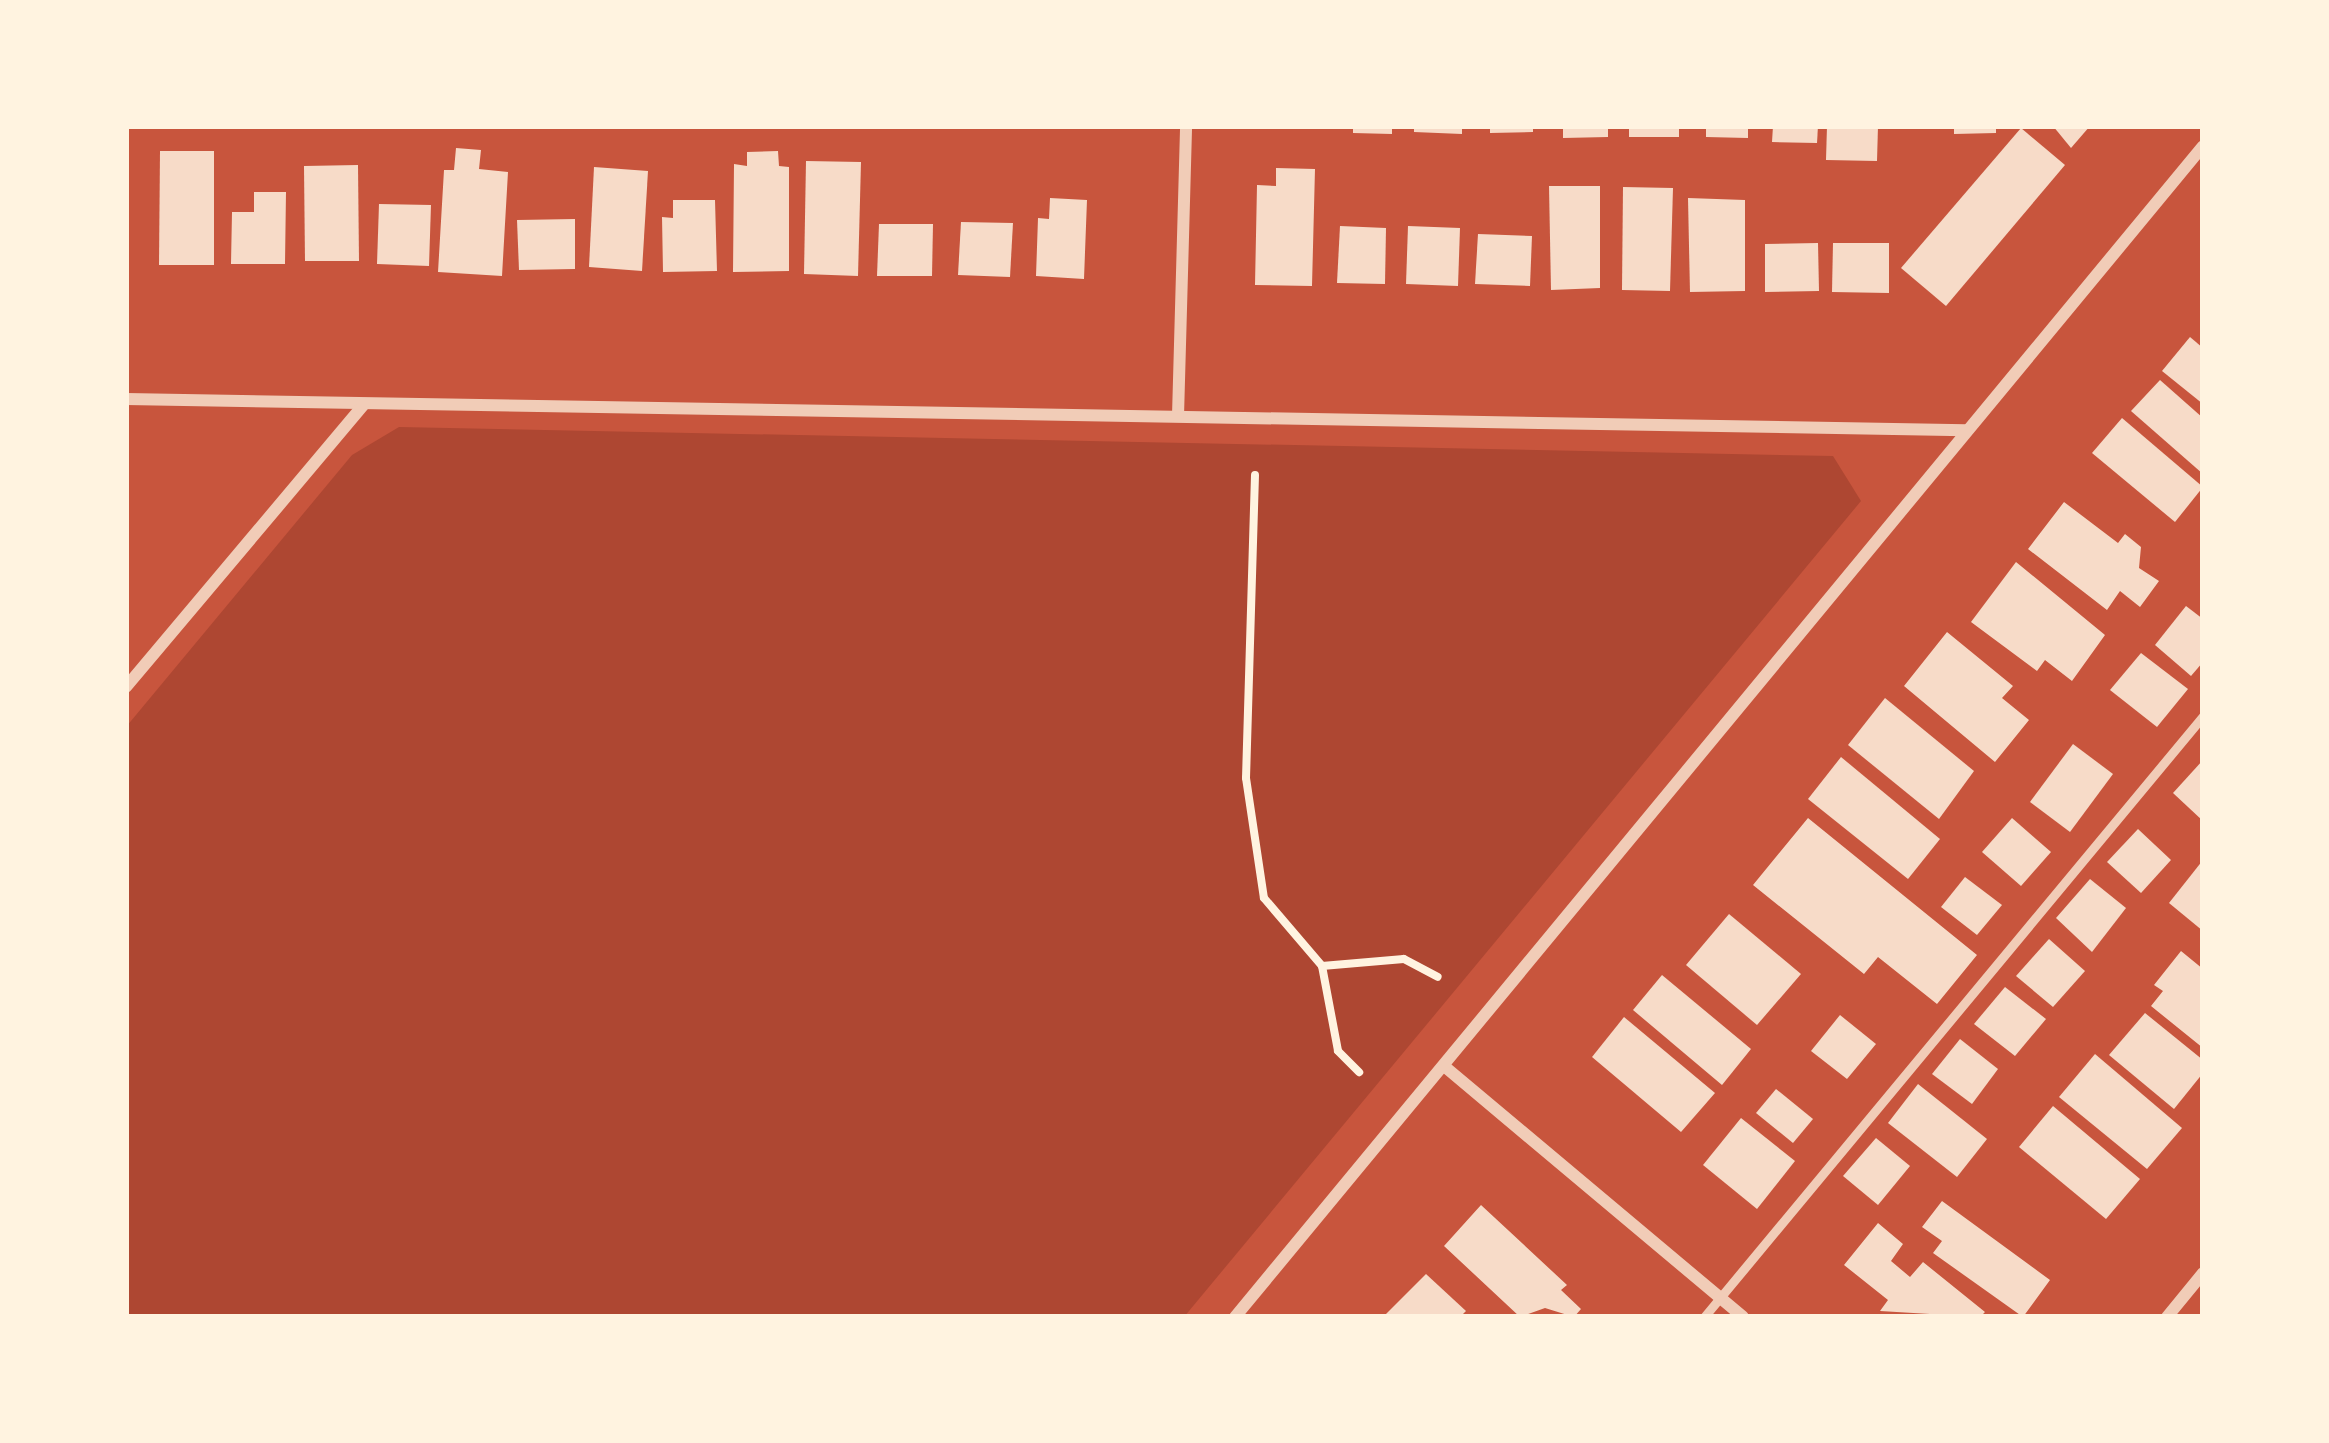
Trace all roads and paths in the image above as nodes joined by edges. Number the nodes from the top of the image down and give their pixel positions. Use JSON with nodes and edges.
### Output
{"nodes":[{"id":1,"x":1186,"y":126,"type":"edge"},
{"id":2,"x":2203,"y":146,"type":"edge"},
{"id":3,"x":126,"y":399,"type":"edge"},
{"id":4,"x":364,"y":404,"type":"junction"},
{"id":5,"x":1178,"y":416,"type":"junction"},
{"id":6,"x":1966,"y":430,"type":"junction"},
{"id":7,"x":1256,"y":475,"type":"dead end"},
{"id":8,"x":126,"y":687,"type":"edge"},
{"id":9,"x":2203,"y":716,"type":"edge"},
{"id":10,"x":1322,"y":965,"type":"junction"},
{"id":11,"x":1438,"y":977,"type":"dead end"},
{"id":12,"x":1444,"y":1066,"type":"junction"},
{"id":13,"x":1359,"y":1072,"type":"dead end"},
{"id":14,"x":2203,"y":1274,"type":"edge"},
{"id":15,"x":1720,"y":1298,"type":"junction"},
{"id":16,"x":1235,"y":1317,"type":"edge"},
{"id":17,"x":1704,"y":1317,"type":"edge"},
{"id":18,"x":1743,"y":1317,"type":"edge"},
{"id":19,"x":2167,"y":1317,"type":"edge"}],
"edges":[{"from":1,"to":5,"type":"street"},
{"from":2,"to":6,"type":"street"},
{"from":3,"to":4,"type":"street"},
{"from":4,"to":5,"type":"street"},
{"from":4,"to":8,"type":"street"},
{"from":5,"to":6,"type":"street"},
{"from":6,"to":12,"type":"street"},
{"from":7,"to":10,"type":"path"},
{"from":9,"to":15,"type":"lane"},
{"from":10,"to":11,"type":"path"},
{"from":10,"to":13,"type":"path"},
{"from":12,"to":15,"type":"street"},
{"from":12,"to":16,"type":"street"},
{"from":14,"to":19,"type":"street"},
{"from":15,"to":17,"type":"lane"},
{"from":15,"to":18,"type":"street"}]}
